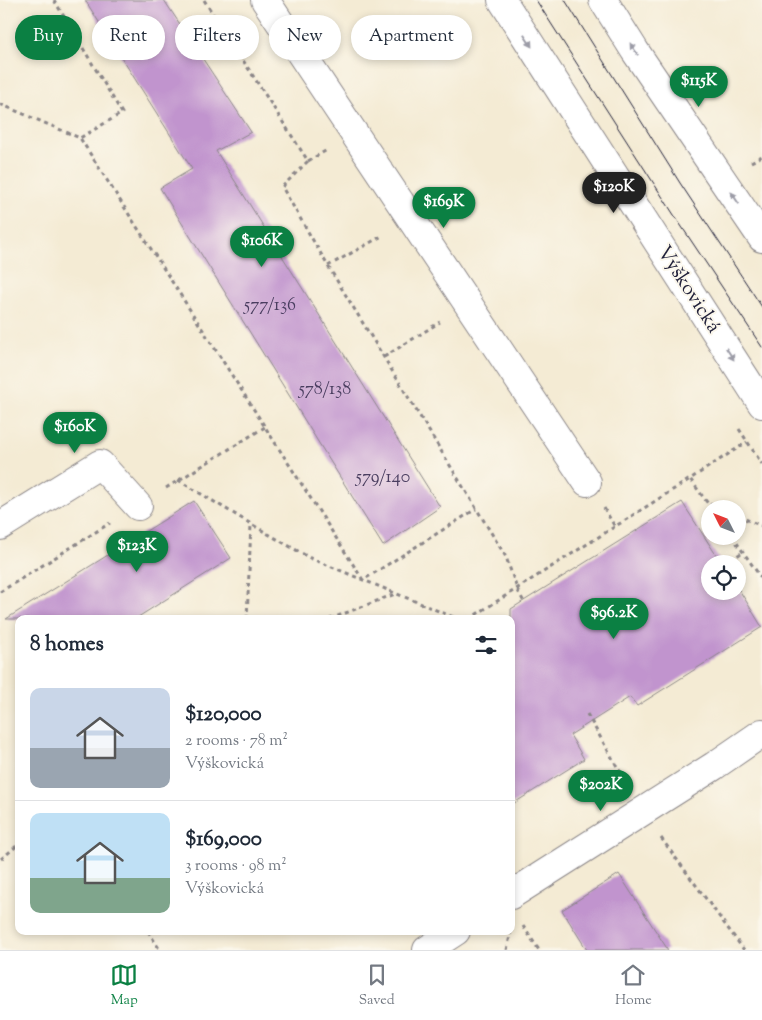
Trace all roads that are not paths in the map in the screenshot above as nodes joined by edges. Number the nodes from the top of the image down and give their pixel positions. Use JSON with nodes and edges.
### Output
{"nodes":[{"id":1,"x":264,"y":0,"type":"edge"},
{"id":2,"x":502,"y":0,"type":"edge"},
{"id":3,"x":603,"y":0,"type":"edge"},
{"id":4,"x":762,"y":238,"type":"edge"},
{"id":5,"x":762,"y":404,"type":"edge"},
{"id":6,"x":587,"y":482,"type":"dead end"},
{"id":7,"x":138,"y":506,"type":"dead end"},
{"id":8,"x":0,"y":526,"type":"edge"},
{"id":9,"x":762,"y":733,"type":"edge"},
{"id":10,"x":515,"y":908,"type":"edge"},
{"id":11,"x":450,"y":935,"type":"edge"},
{"id":12,"x":427,"y":950,"type":"edge"}],
"edges":[{"from":1,"to":6,"type":"street"},
{"from":2,"to":5,"type":"street","name":"Výškovická","one_way":true},
{"from":4,"to":3,"type":"street","one_way":true},
{"from":7,"to":8,"type":"street"},
{"from":9,"to":10,"type":"street"},
{"from":11,"to":12,"type":"street"}]}
